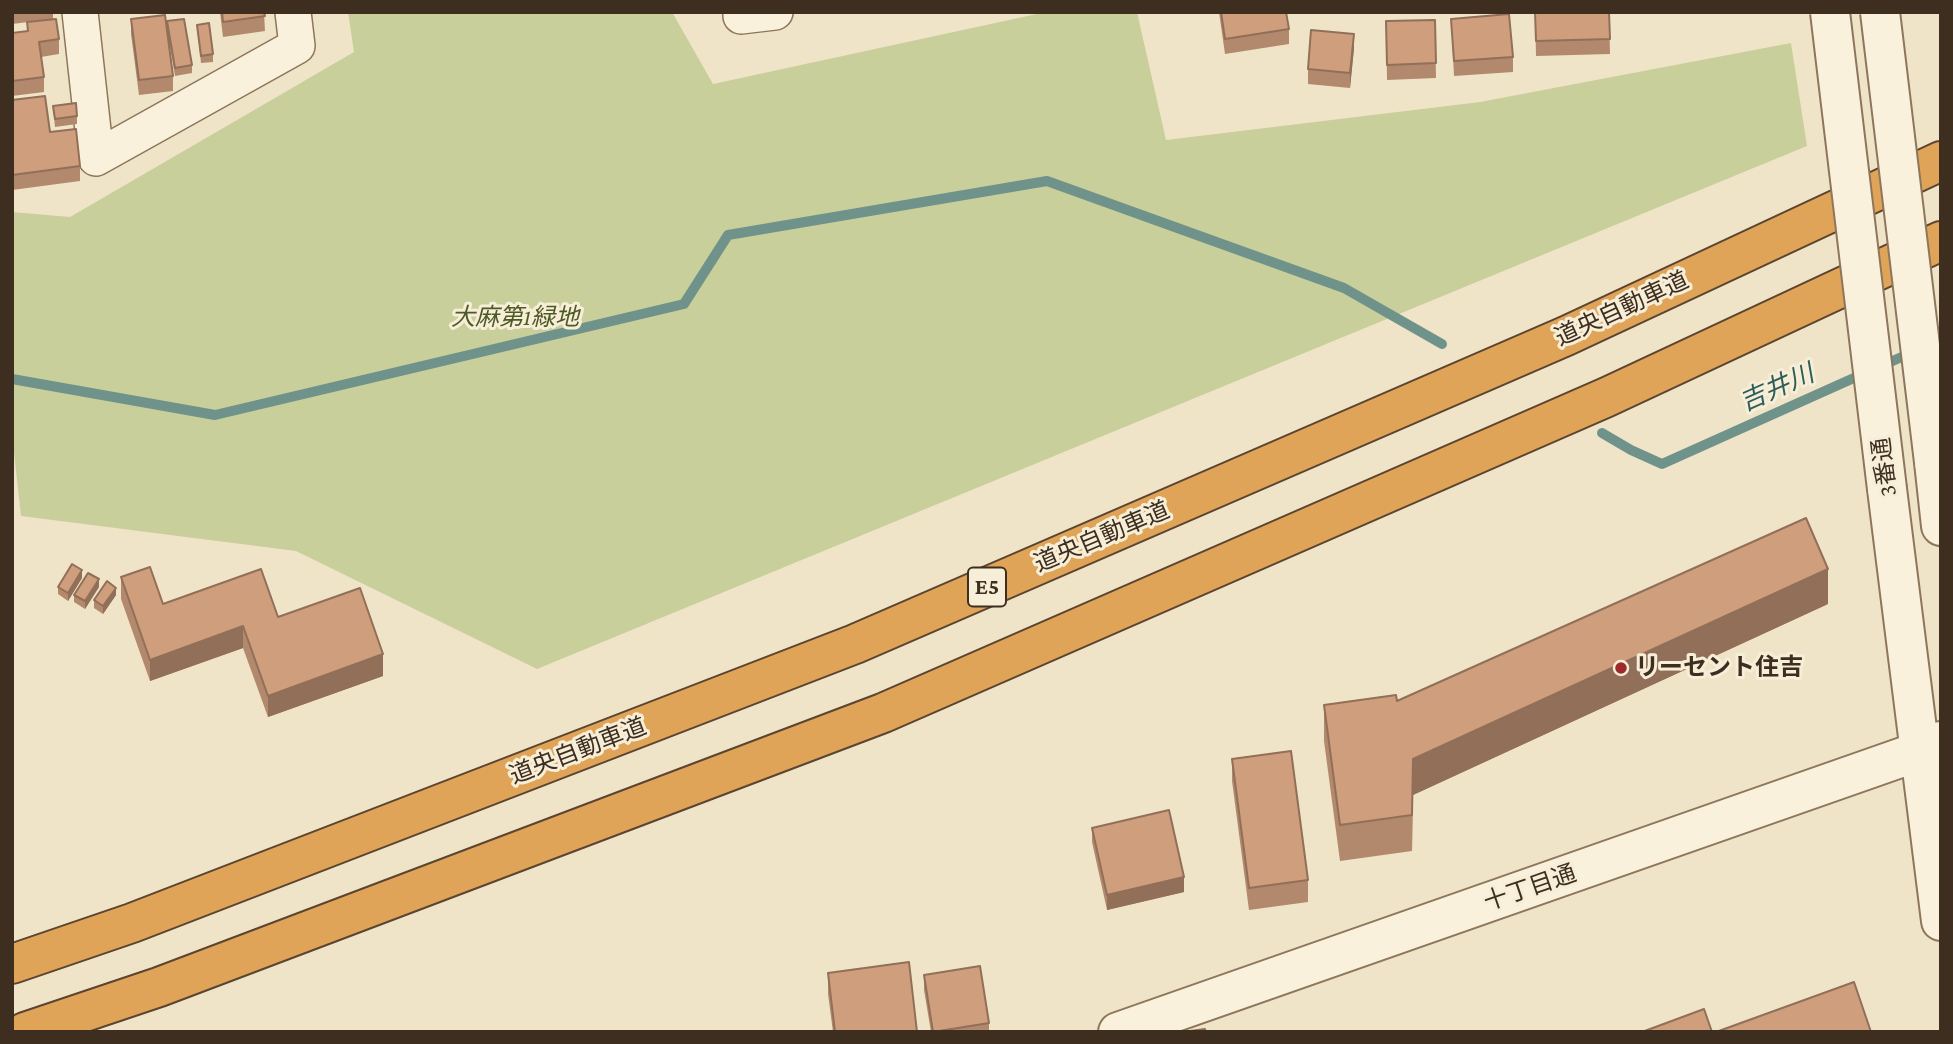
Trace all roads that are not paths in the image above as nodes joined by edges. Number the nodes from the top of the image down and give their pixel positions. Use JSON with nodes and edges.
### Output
{"nodes":[{"id":1,"x":80,"y":12,"type":"edge"},
{"id":2,"x":293,"y":12,"type":"edge"},
{"id":3,"x":741,"y":12,"type":"edge"},
{"id":4,"x":775,"y":12,"type":"edge"},
{"id":5,"x":1830,"y":12,"type":"edge"},
{"id":6,"x":1880,"y":12,"type":"edge"},
{"id":7,"x":1941,"y":161,"type":"edge"},
{"id":8,"x":1941,"y":241,"type":"edge"},
{"id":9,"x":1941,"y":526,"type":"edge"},
{"id":10,"x":1930,"y":746,"type":"edge"},
{"id":11,"x":1941,"y":921,"type":"edge"},
{"id":12,"x":12,"y":964,"type":"edge"},
{"id":13,"x":24,"y":1032,"type":"edge"},
{"id":14,"x":1118,"y":1032,"type":"edge"}],
"edges":[{"from":1,"to":2,"type":"street"},
{"from":3,"to":4,"type":"street"},
{"from":5,"to":10,"type":"street","name":"3番通","bridge":true},
{"from":6,"to":9,"type":"street","name":"3番通","bridge":true},
{"from":7,"to":12,"type":"highway","name":"道央自動車道","number":"E5"},
{"from":8,"to":13,"type":"highway"},
{"from":10,"to":11,"type":"street","name":"3番通"},
{"from":10,"to":14,"type":"street","name":"十丁目通"}]}
